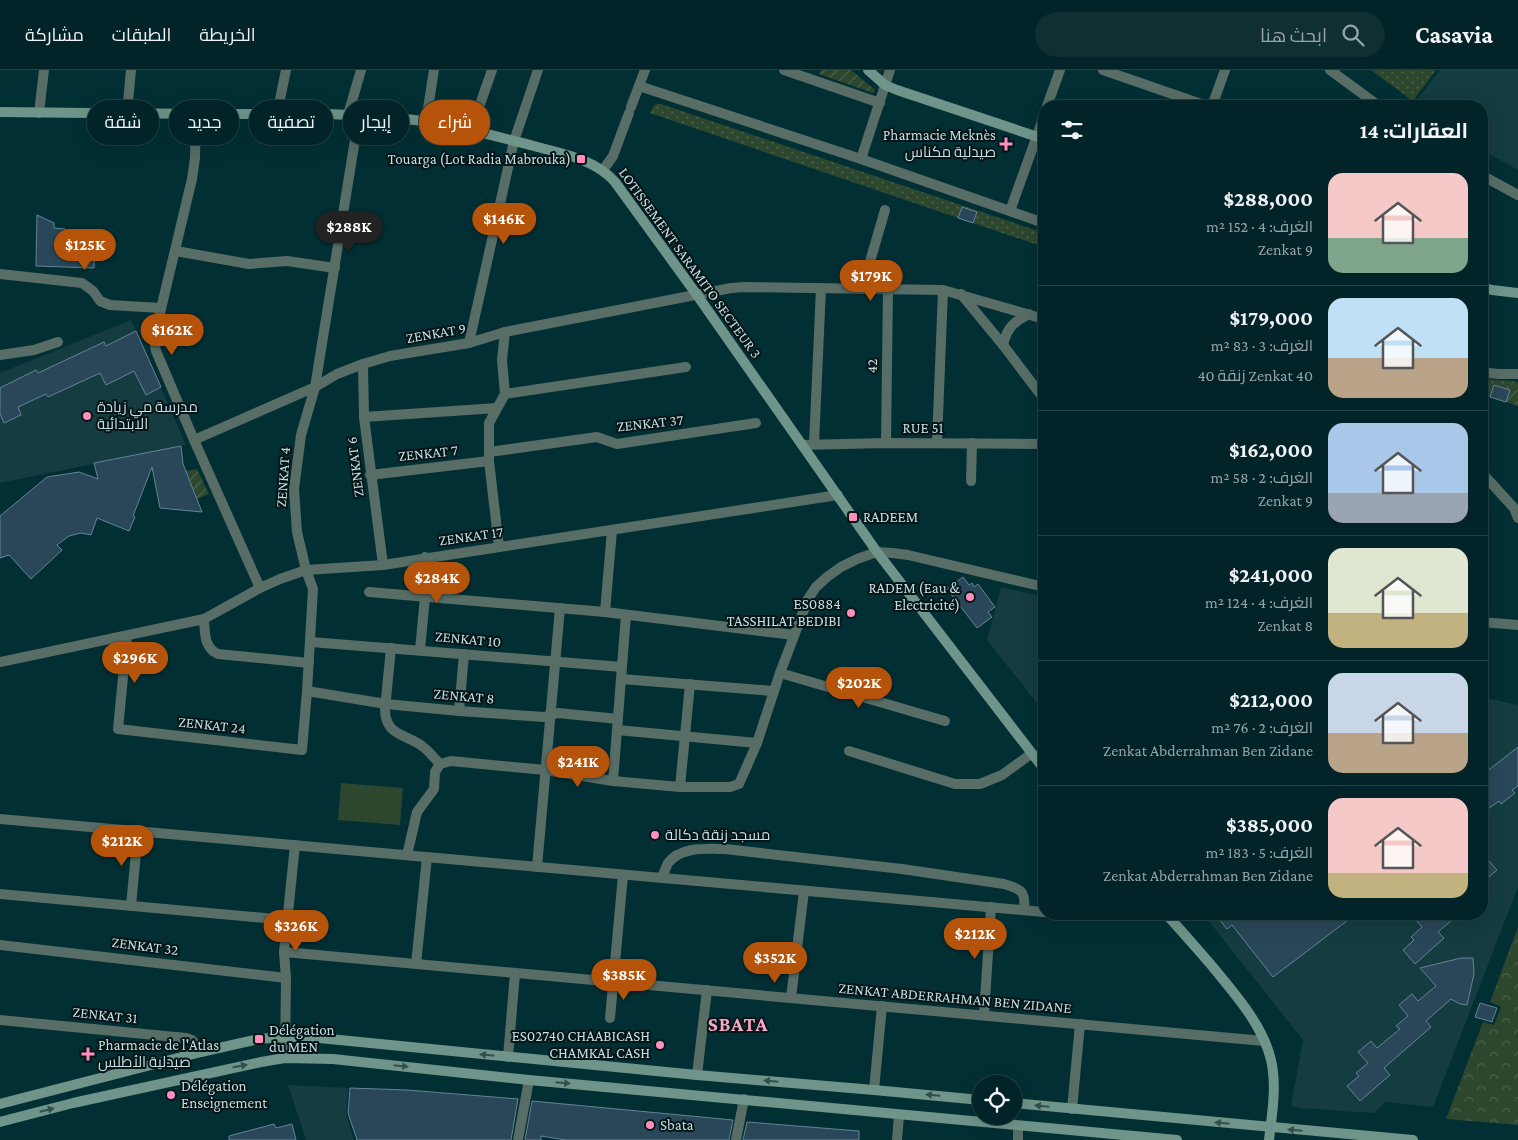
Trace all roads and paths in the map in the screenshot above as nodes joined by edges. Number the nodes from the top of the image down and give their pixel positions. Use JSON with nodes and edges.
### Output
{"nodes":[{"id":1,"x":44,"y":70,"type":"edge"},
{"id":2,"x":131,"y":70,"type":"edge"},
{"id":3,"x":286,"y":70,"type":"edge"},
{"id":4,"x":361,"y":70,"type":"edge"},
{"id":5,"x":434,"y":70,"type":"edge"},
{"id":6,"x":492,"y":70,"type":"edge"},
{"id":7,"x":538,"y":70,"type":"edge"},
{"id":8,"x":645,"y":70,"type":"edge"},
{"id":9,"x":784,"y":70,"type":"edge"},
{"id":10,"x":868,"y":70,"type":"edge"},
{"id":11,"x":890,"y":70,"type":"edge"},
{"id":12,"x":1060,"y":70,"type":"edge"},
{"id":13,"x":1103,"y":70,"type":"edge"},
{"id":14,"x":1225,"y":70,"type":"edge"},
{"id":15,"x":1330,"y":70,"type":"edge"},
{"id":16,"x":885,"y":85,"type":"junction"},
{"id":17,"x":639,"y":86,"type":"junction"},
{"id":18,"x":128,"y":100,"type":"edge"},
{"id":19,"x":281,"y":100,"type":"edge"},
{"id":20,"x":352,"y":100,"type":"edge"},
{"id":21,"x":429,"y":100,"type":"edge"},
{"id":22,"x":482,"y":100,"type":"edge"},
{"id":23,"x":1049,"y":100,"type":"edge"},
{"id":24,"x":1190,"y":100,"type":"edge"},
{"id":25,"x":1214,"y":100,"type":"edge"},
{"id":26,"x":1371,"y":100,"type":"edge"},
{"id":27,"x":880,"y":103,"type":"junction"},
{"id":28,"x":0,"y":112,"type":"edge"},
{"id":29,"x":39,"y":113,"type":"junction"},
{"id":30,"x":87,"y":114,"type":"edge"},
{"id":31,"x":490,"y":135,"type":"edge"},
{"id":32,"x":1038,"y":137,"type":"edge"},
{"id":33,"x":514,"y":141,"type":"junction"},
{"id":34,"x":1038,"y":143,"type":"edge"},
{"id":35,"x":194,"y":145,"type":"edge"},
{"id":36,"x":355,"y":145,"type":"edge"},
{"id":37,"x":861,"y":159,"type":"junction"},
{"id":38,"x":603,"y":170,"type":"junction"},
{"id":39,"x":1488,"y":179,"type":"edge"},
{"id":40,"x":1518,"y":195,"type":"edge"},
{"id":41,"x":885,"y":210,"type":"dead end"},
{"id":42,"x":1010,"y":211,"type":"junction"},
{"id":43,"x":1038,"y":220,"type":"edge"},
{"id":44,"x":176,"y":251,"type":"junction"},
{"id":45,"x":335,"y":268,"type":"junction"},
{"id":46,"x":0,"y":274,"type":"edge"},
{"id":47,"x":820,"y":288,"type":"junction"},
{"id":48,"x":862,"y":289,"type":"junction"},
{"id":49,"x":888,"y":289,"type":"junction"},
{"id":50,"x":1488,"y":289,"type":"edge"},
{"id":51,"x":942,"y":290,"type":"junction"},
{"id":52,"x":1518,"y":293,"type":"edge"},
{"id":53,"x":961,"y":294,"type":"junction"},
{"id":54,"x":697,"y":295,"type":"junction"},
{"id":55,"x":161,"y":308,"type":"junction"},
{"id":56,"x":1029,"y":314,"type":"junction"},
{"id":57,"x":1038,"y":317,"type":"edge"},
{"id":58,"x":505,"y":332,"type":"junction"},
{"id":59,"x":58,"y":342,"type":"dead end"},
{"id":60,"x":469,"y":343,"type":"junction"},
{"id":61,"x":1003,"y":345,"type":"junction"},
{"id":62,"x":0,"y":355,"type":"edge"},
{"id":63,"x":363,"y":364,"type":"junction"},
{"id":64,"x":686,"y":367,"type":"dead end"},
{"id":65,"x":1488,"y":373,"type":"edge"},
{"id":66,"x":1518,"y":374,"type":"edge"},
{"id":67,"x":315,"y":387,"type":"junction"},
{"id":68,"x":1038,"y":391,"type":"edge"},
{"id":69,"x":505,"y":394,"type":"junction"},
{"id":70,"x":497,"y":408,"type":"junction"},
{"id":71,"x":364,"y":417,"type":"junction"},
{"id":72,"x":756,"y":423,"type":"dead end"},
{"id":73,"x":194,"y":440,"type":"junction"},
{"id":74,"x":938,"y":442,"type":"junction"},
{"id":75,"x":886,"y":443,"type":"junction"},
{"id":76,"x":972,"y":443,"type":"junction"},
{"id":77,"x":802,"y":444,"type":"junction"},
{"id":78,"x":814,"y":444,"type":"junction"},
{"id":79,"x":1038,"y":444,"type":"edge"},
{"id":80,"x":489,"y":457,"type":"junction"},
{"id":81,"x":370,"y":475,"type":"junction"},
{"id":82,"x":1488,"y":480,"type":"edge"},
{"id":83,"x":971,"y":481,"type":"dead end"},
{"id":84,"x":838,"y":495,"type":"junction"},
{"id":85,"x":1517,"y":512,"type":"edge"},
{"id":86,"x":612,"y":530,"type":"junction"},
{"id":87,"x":500,"y":548,"type":"junction"},
{"id":88,"x":877,"y":552,"type":"junction"},
{"id":89,"x":425,"y":557,"type":"junction"},
{"id":90,"x":383,"y":565,"type":"junction"},
{"id":91,"x":306,"y":570,"type":"junction"},
{"id":92,"x":1038,"y":585,"type":"edge"},
{"id":93,"x":260,"y":588,"type":"junction"},
{"id":94,"x":369,"y":592,"type":"dead end"},
{"id":95,"x":425,"y":596,"type":"junction"},
{"id":96,"x":560,"y":608,"type":"junction"},
{"id":97,"x":605,"y":612,"type":"junction"},
{"id":98,"x":626,"y":615,"type":"junction"},
{"id":99,"x":204,"y":619,"type":"junction"},
{"id":100,"x":1488,"y":623,"type":"edge"},
{"id":101,"x":1518,"y":625,"type":"edge"},
{"id":102,"x":794,"y":635,"type":"junction"},
{"id":103,"x":128,"y":636,"type":"junction"},
{"id":104,"x":311,"y":642,"type":"junction"},
{"id":105,"x":392,"y":648,"type":"junction"},
{"id":106,"x":420,"y":650,"type":"junction"},
{"id":107,"x":464,"y":654,"type":"junction"},
{"id":108,"x":554,"y":661,"type":"junction"},
{"id":109,"x":0,"y":662,"type":"edge"},
{"id":110,"x":309,"y":663,"type":"junction"},
{"id":111,"x":622,"y":668,"type":"junction"},
{"id":112,"x":780,"y":673,"type":"junction"},
{"id":113,"x":621,"y":678,"type":"junction"},
{"id":114,"x":690,"y":684,"type":"junction"},
{"id":115,"x":307,"y":691,"type":"junction"},
{"id":116,"x":774,"y":691,"type":"junction"},
{"id":117,"x":386,"y":704,"type":"junction"},
{"id":118,"x":459,"y":711,"type":"junction"},
{"id":119,"x":550,"y":715,"type":"junction"},
{"id":120,"x":618,"y":719,"type":"junction"},
{"id":121,"x":945,"y":721,"type":"dead end"},
{"id":122,"x":617,"y":730,"type":"junction"},
{"id":123,"x":685,"y":736,"type":"junction"},
{"id":124,"x":757,"y":743,"type":"junction"},
{"id":125,"x":302,"y":750,"type":"joint"},
{"id":126,"x":849,"y":751,"type":"dead end"},
{"id":127,"x":1031,"y":754,"type":"junction"},
{"id":128,"x":1038,"y":762,"type":"edge"},
{"id":129,"x":440,"y":764,"type":"junction"},
{"id":130,"x":545,"y":770,"type":"junction"},
{"id":131,"x":613,"y":781,"type":"junction"},
{"id":132,"x":680,"y":787,"type":"junction"},
{"id":133,"x":0,"y":819,"type":"edge"},
{"id":134,"x":138,"y":831,"type":"junction"},
{"id":135,"x":295,"y":845,"type":"junction"},
{"id":136,"x":407,"y":855,"type":"junction"},
{"id":137,"x":427,"y":857,"type":"junction"},
{"id":138,"x":537,"y":867,"type":"junction"},
{"id":139,"x":623,"y":875,"type":"junction"},
{"id":140,"x":662,"y":878,"type":"junction"},
{"id":141,"x":804,"y":891,"type":"junction"},
{"id":142,"x":0,"y":894,"type":"edge"},
{"id":143,"x":131,"y":906,"type":"junction"},
{"id":144,"x":991,"y":907,"type":"junction"},
{"id":145,"x":1024,"y":910,"type":"junction"},
{"id":146,"x":1038,"y":911,"type":"edge"},
{"id":147,"x":287,"y":920,"type":"junction"},
{"id":148,"x":1171,"y":920,"type":"edge"},
{"id":149,"x":0,"y":944,"type":"edge"},
{"id":150,"x":284,"y":952,"type":"junction"},
{"id":151,"x":416,"y":964,"type":"junction"},
{"id":152,"x":515,"y":973,"type":"junction"},
{"id":153,"x":286,"y":978,"type":"junction"},
{"id":154,"x":613,"y":982,"type":"junction"},
{"id":155,"x":706,"y":990,"type":"junction"},
{"id":156,"x":790,"y":998,"type":"junction"},
{"id":157,"x":882,"y":1006,"type":"junction"},
{"id":158,"x":984,"y":1015,"type":"junction"},
{"id":159,"x":610,"y":1018,"type":"dead end"},
{"id":160,"x":0,"y":1020,"type":"edge"},
{"id":161,"x":1080,"y":1024,"type":"junction"},
{"id":162,"x":284,"y":1037,"type":"junction"},
{"id":163,"x":1264,"y":1040,"type":"junction"},
{"id":164,"x":201,"y":1052,"type":"junction"},
{"id":165,"x":508,"y":1057,"type":"junction"},
{"id":166,"x":284,"y":1058,"type":"junction"},
{"id":167,"x":697,"y":1075,"type":"junction"},
{"id":168,"x":529,"y":1080,"type":"junction"},
{"id":169,"x":874,"y":1090,"type":"junction"},
{"id":170,"x":744,"y":1099,"type":"junction"},
{"id":171,"x":972,"y":1099,"type":"edge"},
{"id":172,"x":0,"y":1104,"type":"edge"},
{"id":173,"x":1022,"y":1104,"type":"edge"},
{"id":174,"x":1072,"y":1108,"type":"junction"},
{"id":175,"x":899,"y":1115,"type":"junction"},
{"id":176,"x":0,"y":1122,"type":"edge"},
{"id":177,"x":1018,"y":1126,"type":"junction"},
{"id":178,"x":1270,"y":1128,"type":"junction"},
{"id":179,"x":1163,"y":1139,"type":"edge"},
{"id":180,"x":518,"y":1140,"type":"edge"},
{"id":181,"x":736,"y":1140,"type":"edge"},
{"id":182,"x":897,"y":1140,"type":"edge"},
{"id":183,"x":1018,"y":1140,"type":"edge"},
{"id":184,"x":1176,"y":1140,"type":"edge"},
{"id":185,"x":1269,"y":1140,"type":"edge"},
{"id":186,"x":1413,"y":1140,"type":"edge"}],
"edges":[{"from":1,"to":29,"type":"street"},
{"from":2,"to":18,"type":"street"},
{"from":3,"to":19,"type":"street"},
{"from":4,"to":20,"type":"street"},
{"from":5,"to":21,"type":"street"},
{"from":6,"to":22,"type":"street"},
{"from":7,"to":33,"type":"street"},
{"from":8,"to":17,"type":"street"},
{"from":9,"to":27,"type":"street"},
{"from":10,"to":16,"type":"main road"},
{"from":11,"to":16,"type":"street"},
{"from":12,"to":23,"type":"street"},
{"from":13,"to":24,"type":"street"},
{"from":14,"to":25,"type":"street"},
{"from":15,"to":26,"type":"street"},
{"from":16,"to":27,"type":"street"},
{"from":16,"to":32,"type":"main road"},
{"from":17,"to":37,"type":"street"},
{"from":17,"to":38,"type":"street"},
{"from":27,"to":37,"type":"street"},
{"from":28,"to":29,"type":"main road","name":"LOTISSEMENT SARAMITO SECTEUR 3"},
{"from":29,"to":30,"type":"main road","name":"LOTISSEMENT SARAMITO SECTEUR 3"},
{"from":31,"to":33,"type":"main road","name":"LOTISSEMENT SARAMITO SECTEUR 3"},
{"from":33,"to":38,"type":"main road","name":"LOTISSEMENT SARAMITO SECTEUR 3"},
{"from":33,"to":60,"type":"street"},
{"from":34,"to":42,"type":"street"},
{"from":35,"to":44,"type":"street"},
{"from":36,"to":45,"type":"street","name":"ZENKAT 4"},
{"from":37,"to":42,"type":"street"},
{"from":38,"to":54,"type":"main road","name":"LOTISSEMENT SARAMITO SECTEUR 3"},
{"from":39,"to":40,"type":"street"},
{"from":41,"to":48,"type":"street"},
{"from":42,"to":43,"type":"street"},
{"from":44,"to":45,"type":"street"},
{"from":44,"to":55,"type":"street"},
{"from":45,"to":67,"type":"street","name":"ZENKAT 4"},
{"from":46,"to":55,"type":"street"},
{"from":47,"to":48,"type":"street","name":"ZENKAT 9"},
{"from":47,"to":54,"type":"street","name":"ZENKAT 9"},
{"from":47,"to":78,"type":"street"},
{"from":48,"to":49,"type":"street","name":"ZENKAT 9"},
{"from":49,"to":51,"type":"street","name":"ZENKAT 9"},
{"from":49,"to":75,"type":"street","name":"42"},
{"from":50,"to":52,"type":"main road"},
{"from":51,"to":53,"type":"street","name":"ZENKAT 9"},
{"from":51,"to":74,"type":"street"},
{"from":53,"to":56,"type":"street","name":"ZENKAT 9"},
{"from":53,"to":61,"type":"street"},
{"from":54,"to":58,"type":"street","name":"ZENKAT 9"},
{"from":54,"to":77,"type":"main road","name":"LOTISSEMENT SARAMITO SECTEUR 3"},
{"from":55,"to":73,"type":"street"},
{"from":56,"to":57,"type":"street","name":"ZENKAT 9"},
{"from":56,"to":61,"type":"street"},
{"from":58,"to":60,"type":"street","name":"ZENKAT 9"},
{"from":58,"to":69,"type":"street"},
{"from":59,"to":62,"type":"street"},
{"from":60,"to":63,"type":"street","name":"ZENKAT 9"},
{"from":61,"to":68,"type":"street"},
{"from":63,"to":67,"type":"street","name":"ZENKAT 9"},
{"from":63,"to":71,"type":"street","name":"ZENKAT 6"},
{"from":64,"to":69,"type":"street"},
{"from":65,"to":66,"type":"street"},
{"from":67,"to":73,"type":"street","name":"ZENKAT 9"},
{"from":67,"to":91,"type":"street","name":"ZENKAT 4"},
{"from":69,"to":70,"type":"street"},
{"from":70,"to":71,"type":"street"},
{"from":70,"to":80,"type":"street"},
{"from":71,"to":81,"type":"street","name":"ZENKAT 6"},
{"from":72,"to":80,"type":"street","name":"ZENKAT 37"},
{"from":73,"to":93,"type":"street"},
{"from":74,"to":75,"type":"street","name":"RUE 51"},
{"from":74,"to":76,"type":"street","name":"RUE 51"},
{"from":75,"to":78,"type":"street","name":"RUE 51"},
{"from":76,"to":79,"type":"street","name":"RUE 51"},
{"from":76,"to":83,"type":"street"},
{"from":77,"to":78,"type":"street","name":"RUE 51"},
{"from":77,"to":84,"type":"main road","name":"LOTISSEMENT SARAMITO SECTEUR 3"},
{"from":80,"to":81,"type":"street","name":"ZENKAT 7"},
{"from":80,"to":87,"type":"street"},
{"from":81,"to":90,"type":"street","name":"ZENKAT 6"},
{"from":82,"to":85,"type":"street"},
{"from":84,"to":86,"type":"street","name":"ZENKAT 17"},
{"from":84,"to":88,"type":"main road","name":"LOTISSEMENT SARAMITO SECTEUR 3"},
{"from":86,"to":87,"type":"street","name":"ZENKAT 17"},
{"from":86,"to":97,"type":"street"},
{"from":87,"to":89,"type":"street","name":"ZENKAT 17"},
{"from":88,"to":92,"type":"street"},
{"from":88,"to":102,"type":"street"},
{"from":88,"to":127,"type":"main road","name":"LOTISSEMENT SARAMITO SECTEUR 3"},
{"from":89,"to":90,"type":"street","name":"ZENKAT 17"},
{"from":89,"to":95,"type":"street"},
{"from":90,"to":91,"type":"street","name":"ZENKAT 17"},
{"from":91,"to":93,"type":"street","name":"ZENKAT 17"},
{"from":91,"to":104,"type":"street","name":"ZENKAT 4"},
{"from":93,"to":99,"type":"street","name":"ZENKAT 17"},
{"from":94,"to":95,"type":"street"},
{"from":95,"to":96,"type":"street"},
{"from":95,"to":106,"type":"street"},
{"from":96,"to":97,"type":"street"},
{"from":96,"to":108,"type":"street"},
{"from":97,"to":98,"type":"street"},
{"from":98,"to":102,"type":"street"},
{"from":98,"to":111,"type":"street"},
{"from":99,"to":103,"type":"street","name":"ZENKAT 17"},
{"from":99,"to":110,"type":"street"},
{"from":100,"to":101,"type":"street"},
{"from":102,"to":112,"type":"street"},
{"from":103,"to":109,"type":"street","name":"ZENKAT 17"},
{"from":103,"to":125,"type":"street","name":"ZENKAT 24"},
{"from":104,"to":105,"type":"street","name":"ZENKAT 10"},
{"from":104,"to":110,"type":"street","name":"ZENKAT 4"},
{"from":105,"to":106,"type":"street","name":"ZENKAT 10"},
{"from":105,"to":117,"type":"street"},
{"from":106,"to":107,"type":"street","name":"ZENKAT 10"},
{"from":107,"to":108,"type":"street","name":"ZENKAT 10"},
{"from":107,"to":118,"type":"street"},
{"from":108,"to":111,"type":"street","name":"ZENKAT 10"},
{"from":108,"to":119,"type":"street"},
{"from":110,"to":115,"type":"street","name":"ZENKAT 4"},
{"from":111,"to":113,"type":"street"},
{"from":112,"to":116,"type":"street"},
{"from":112,"to":121,"type":"street"},
{"from":113,"to":114,"type":"street"},
{"from":113,"to":120,"type":"street"},
{"from":114,"to":116,"type":"street"},
{"from":114,"to":123,"type":"street"},
{"from":115,"to":117,"type":"street","name":"ZENKAT 8"},
{"from":115,"to":125,"type":"street","name":"ZENKAT 4"},
{"from":116,"to":124,"type":"street"},
{"from":117,"to":118,"type":"street","name":"ZENKAT 8"},
{"from":117,"to":129,"type":"street"},
{"from":118,"to":119,"type":"street","name":"ZENKAT 8"},
{"from":119,"to":120,"type":"street","name":"ZENKAT 8"},
{"from":119,"to":130,"type":"street"},
{"from":120,"to":122,"type":"street"},
{"from":122,"to":123,"type":"street"},
{"from":122,"to":131,"type":"street"},
{"from":123,"to":124,"type":"street"},
{"from":123,"to":132,"type":"street"},
{"from":124,"to":132,"type":"street"},
{"from":126,"to":127,"type":"street"},
{"from":127,"to":128,"type":"main road","name":"LOTISSEMENT SARAMITO SECTEUR 3"},
{"from":129,"to":130,"type":"street"},
{"from":129,"to":136,"type":"street"},
{"from":130,"to":131,"type":"street"},
{"from":130,"to":138,"type":"street"},
{"from":131,"to":132,"type":"street"},
{"from":133,"to":134,"type":"street"},
{"from":134,"to":135,"type":"street"},
{"from":134,"to":143,"type":"street"},
{"from":135,"to":136,"type":"street"},
{"from":135,"to":147,"type":"street"},
{"from":136,"to":137,"type":"street"},
{"from":137,"to":138,"type":"street"},
{"from":137,"to":151,"type":"street"},
{"from":138,"to":139,"type":"street"},
{"from":139,"to":140,"type":"street"},
{"from":139,"to":154,"type":"street"},
{"from":140,"to":141,"type":"street"},
{"from":140,"to":145,"type":"street"},
{"from":141,"to":144,"type":"street"},
{"from":141,"to":156,"type":"street"},
{"from":142,"to":143,"type":"street"},
{"from":143,"to":147,"type":"street"},
{"from":144,"to":145,"type":"street"},
{"from":144,"to":158,"type":"street"},
{"from":145,"to":146,"type":"street"},
{"from":147,"to":150,"type":"street"},
{"from":148,"to":163,"type":"main road"},
{"from":149,"to":153,"type":"street","name":"ZENKAT 32"},
{"from":150,"to":151,"type":"street","name":"ZENKAT ABDERRAHMAN BEN ZIDANE"},
{"from":150,"to":153,"type":"street"},
{"from":151,"to":152,"type":"street","name":"ZENKAT ABDERRAHMAN BEN ZIDANE"},
{"from":152,"to":154,"type":"street","name":"ZENKAT ABDERRAHMAN BEN ZIDANE"},
{"from":152,"to":165,"type":"street"},
{"from":153,"to":162,"type":"street"},
{"from":154,"to":155,"type":"street","name":"ZENKAT ABDERRAHMAN BEN ZIDANE"},
{"from":154,"to":159,"type":"street"},
{"from":155,"to":156,"type":"street","name":"ZENKAT ABDERRAHMAN BEN ZIDANE"},
{"from":155,"to":167,"type":"street"},
{"from":156,"to":157,"type":"street","name":"ZENKAT ABDERRAHMAN BEN ZIDANE"},
{"from":157,"to":158,"type":"street","name":"ZENKAT ABDERRAHMAN BEN ZIDANE"},
{"from":157,"to":169,"type":"street"},
{"from":158,"to":161,"type":"street","name":"ZENKAT ABDERRAHMAN BEN ZIDANE"},
{"from":160,"to":164,"type":"street","name":"ZENKAT 31"},
{"from":161,"to":163,"type":"street","name":"ZENKAT ABDERRAHMAN BEN ZIDANE"},
{"from":161,"to":174,"type":"street"},
{"from":162,"to":164,"type":"main road"},
{"from":165,"to":162,"type":"main road","one_way":true},
{"from":162,"to":166,"type":"street"},
{"from":163,"to":178,"type":"main road"},
{"from":164,"to":172,"type":"main road"},
{"from":165,"to":167,"type":"main road"},
{"from":166,"to":168,"type":"main road","one_way":true},
{"from":176,"to":166,"type":"main road","one_way":true},
{"from":169,"to":167,"type":"main road","one_way":true},
{"from":168,"to":170,"type":"main road","one_way":true},
{"from":168,"to":180,"type":"street"},
{"from":171,"to":169,"type":"main road","one_way":true},
{"from":170,"to":175,"type":"main road"},
{"from":170,"to":181,"type":"street"},
{"from":174,"to":173,"type":"main road","one_way":true},
{"from":178,"to":174,"type":"main road","one_way":true},
{"from":175,"to":177,"type":"main road"},
{"from":175,"to":182,"type":"street"},
{"from":177,"to":179,"type":"main road"},
{"from":177,"to":183,"type":"street"},
{"from":178,"to":185,"type":"main road"},
{"from":186,"to":178,"type":"main road","one_way":true},
{"from":179,"to":184,"type":"main road"}]}
